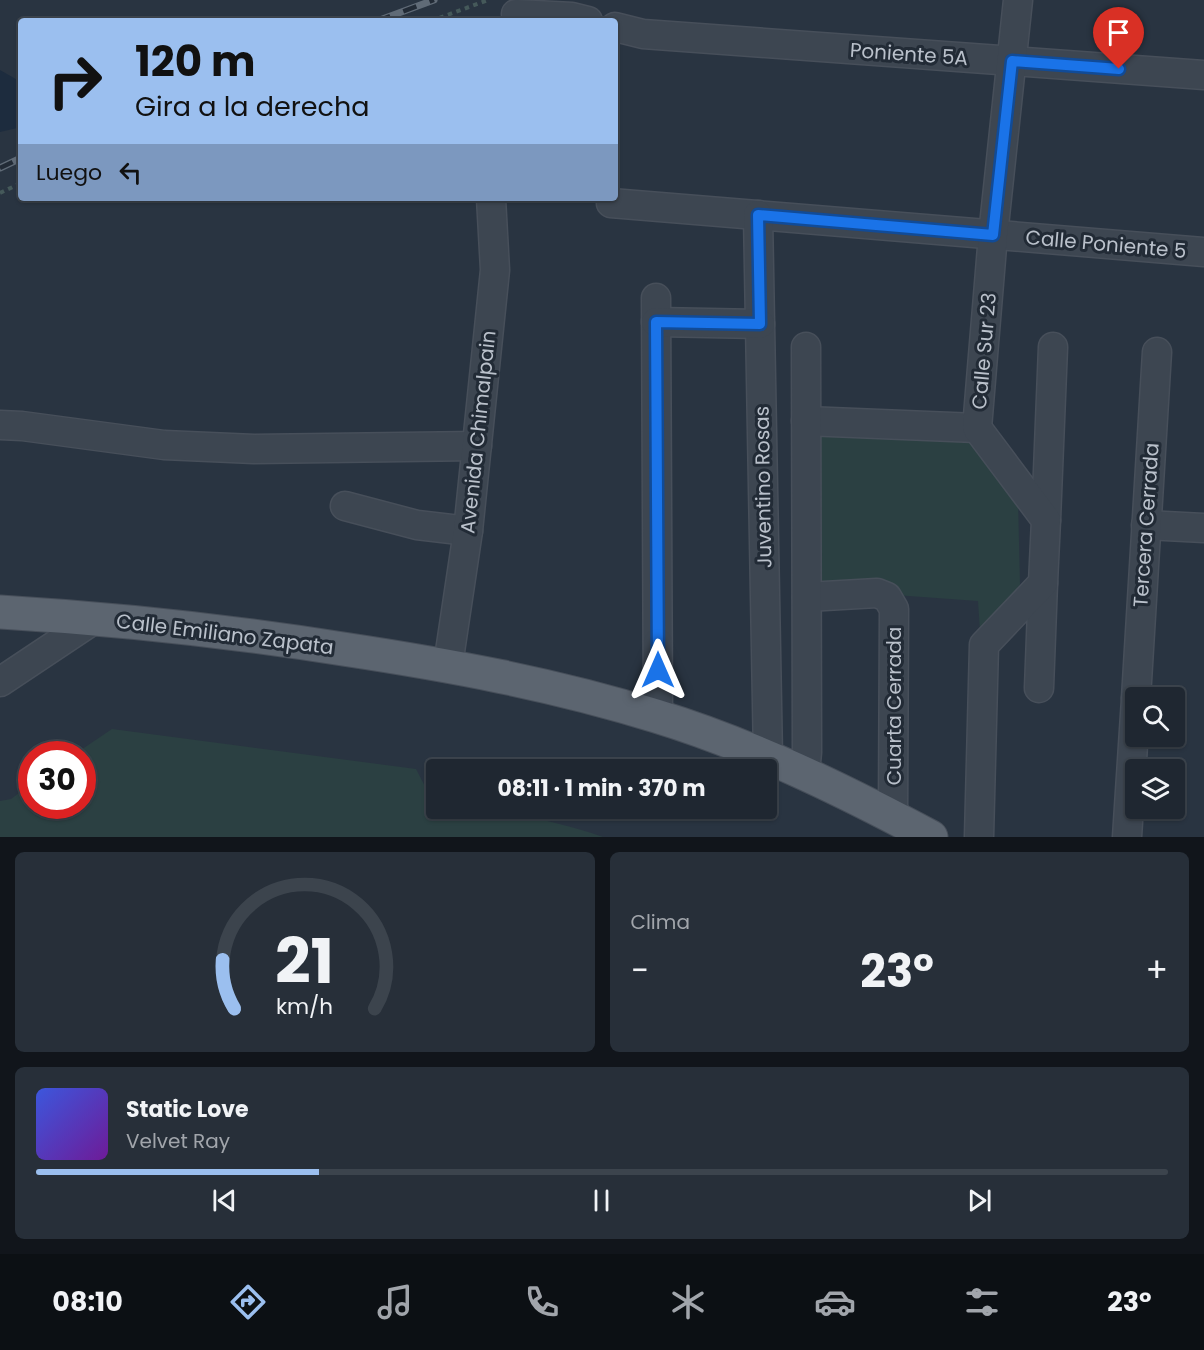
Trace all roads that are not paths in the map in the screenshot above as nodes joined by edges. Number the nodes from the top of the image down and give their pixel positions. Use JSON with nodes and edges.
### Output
{"nodes":[{"id":1,"x":1018,"y":0,"type":"edge"},
{"id":2,"x":518,"y":12,"type":"edge"},
{"id":3,"x":576,"y":18,"type":"edge"},
{"id":4,"x":618,"y":28,"type":"edge"},
{"id":5,"x":1012,"y":61,"type":"junction"},
{"id":6,"x":1204,"y":75,"type":"edge"},
{"id":7,"x":491,"y":201,"type":"edge"},
{"id":8,"x":611,"y":203,"type":"dead end"},
{"id":9,"x":758,"y":215,"type":"junction"},
{"id":10,"x":993,"y":235,"type":"junction"},
{"id":11,"x":1204,"y":252,"type":"edge"},
{"id":12,"x":760,"y":324,"type":"junction"},
{"id":13,"x":806,"y":347,"type":"dead end"},
{"id":14,"x":1053,"y":347,"type":"dead end"},
{"id":15,"x":1157,"y":352,"type":"dead end"},
{"id":16,"x":806,"y":421,"type":"junction"},
{"id":17,"x":0,"y":425,"type":"edge"},
{"id":18,"x":977,"y":428,"type":"junction"},
{"id":19,"x":477,"y":446,"type":"junction"},
{"id":20,"x":345,"y":506,"type":"dead end"},
{"id":21,"x":1046,"y":520,"type":"junction"},
{"id":22,"x":1146,"y":525,"type":"junction"},
{"id":23,"x":1204,"y":528,"type":"edge"},
{"id":24,"x":468,"y":531,"type":"junction"},
{"id":25,"x":1043,"y":583,"type":"junction"},
{"id":26,"x":807,"y":597,"type":"junction"},
{"id":27,"x":0,"y":612,"type":"edge"},
{"id":28,"x":96,"y":618,"type":"junction"},
{"id":29,"x":448,"y":665,"type":"junction"},
{"id":30,"x":0,"y":682,"type":"edge"},
{"id":31,"x":1137,"y":687,"type":"edge"},
{"id":32,"x":1039,"y":688,"type":"dead end"},
{"id":33,"x":658,"y":716,"type":"junction"},
{"id":34,"x":1133,"y":747,"type":"edge"},
{"id":35,"x":768,"y":758,"type":"junction"},
{"id":36,"x":805,"y":774,"type":"junction"},
{"id":37,"x":893,"y":817,"type":"junction"},
{"id":38,"x":931,"y":837,"type":"edge"},
{"id":39,"x":979,"y":837,"type":"edge"},
{"id":40,"x":1127,"y":837,"type":"edge"}],
"edges":[{"from":1,"to":5,"type":"street","name":"Calle Sur 23"},
{"from":2,"to":3,"type":"street"},
{"from":4,"to":5,"type":"street","name":"Poniente 5A"},
{"from":5,"to":6,"type":"street","name":"Poniente 5A"},
{"from":5,"to":10,"type":"street","name":"Calle Sur 23"},
{"from":7,"to":19,"type":"street","name":"Avenida Chimalpain"},
{"from":8,"to":9,"type":"street","name":"Calle Poniente 5"},
{"from":9,"to":10,"type":"street","name":"Calle Poniente 5"},
{"from":9,"to":12,"type":"street","name":"Juventino Rosas"},
{"from":10,"to":11,"type":"street","name":"Calle Poniente 5"},
{"from":10,"to":18,"type":"street","name":"Calle Sur 23"},
{"from":12,"to":33,"type":"street"},
{"from":12,"to":35,"type":"street","name":"Juventino Rosas"},
{"from":13,"to":16,"type":"street"},
{"from":14,"to":21,"type":"street"},
{"from":15,"to":22,"type":"street","name":"Tercera Cerrada"},
{"from":16,"to":18,"type":"street"},
{"from":16,"to":26,"type":"street"},
{"from":17,"to":19,"type":"street"},
{"from":18,"to":21,"type":"street","name":"Calle Sur 23"},
{"from":19,"to":24,"type":"street","name":"Avenida Chimalpain"},
{"from":20,"to":24,"type":"street"},
{"from":21,"to":25,"type":"street"},
{"from":22,"to":23,"type":"street"},
{"from":22,"to":31,"type":"street","name":"Tercera Cerrada"},
{"from":24,"to":29,"type":"street","name":"Avenida Chimalpain"},
{"from":25,"to":32,"type":"street"},
{"from":25,"to":39,"type":"street"},
{"from":26,"to":36,"type":"street"},
{"from":26,"to":37,"type":"street","name":"Cuarta Cerrada"},
{"from":27,"to":28,"type":"main road","name":"Calle Emiliano Zapata"},
{"from":28,"to":29,"type":"main road","name":"Calle Emiliano Zapata"},
{"from":28,"to":30,"type":"street"},
{"from":29,"to":33,"type":"main road","name":"Calle Emiliano Zapata"},
{"from":33,"to":35,"type":"main road","name":"Calle Emiliano Zapata"},
{"from":34,"to":40,"type":"street","name":"Tercera Cerrada"},
{"from":35,"to":36,"type":"main road","name":"Calle Emiliano Zapata"},
{"from":36,"to":37,"type":"main road","name":"Calle Emiliano Zapata"},
{"from":37,"to":38,"type":"main road","name":"Calle Emiliano Zapata"}]}
